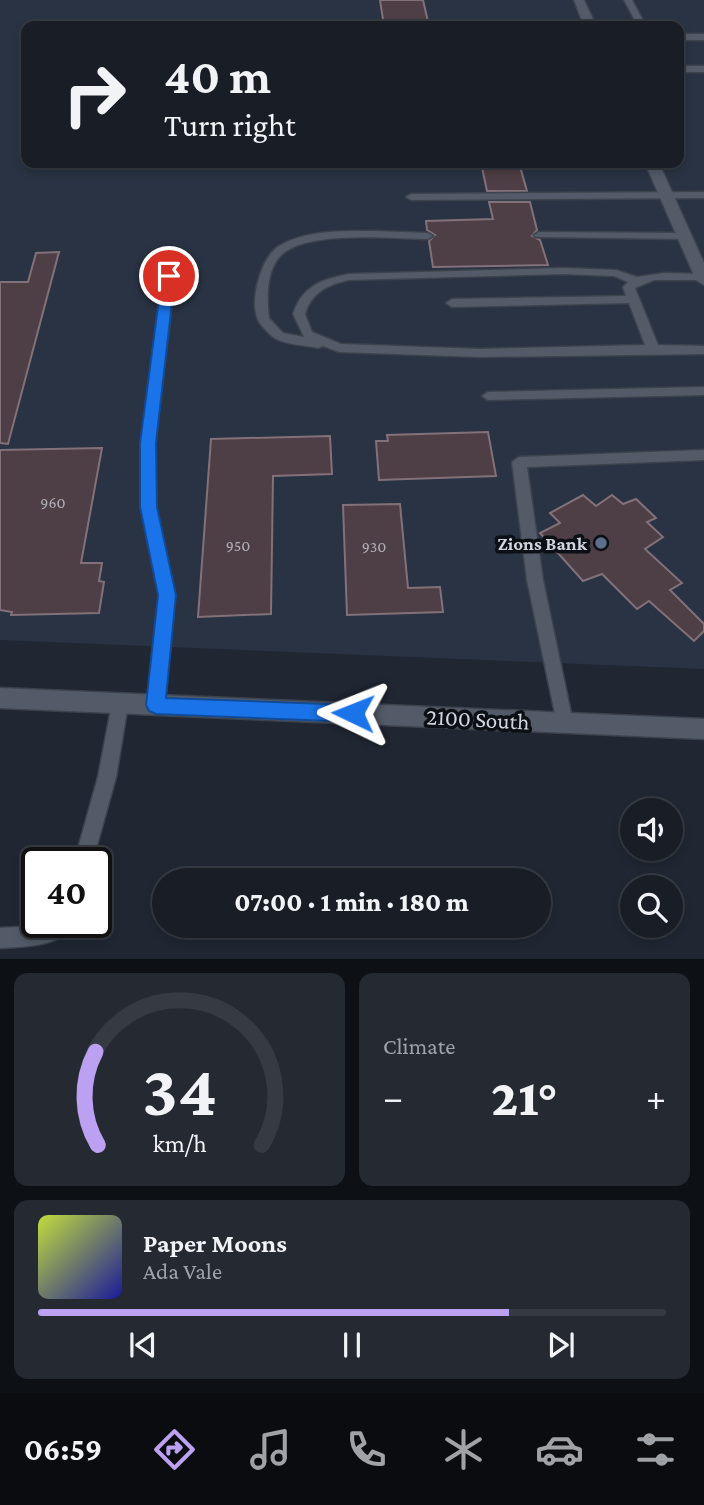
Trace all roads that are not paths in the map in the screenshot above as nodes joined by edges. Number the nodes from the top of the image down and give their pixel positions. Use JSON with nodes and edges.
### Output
{"nodes":[{"id":1,"x":579,"y":0,"type":"edge"},
{"id":2,"x":628,"y":0,"type":"edge"},
{"id":3,"x":588,"y":21,"type":"edge"},
{"id":4,"x":639,"y":21,"type":"edge"},
{"id":5,"x":684,"y":37,"type":"edge"},
{"id":6,"x":704,"y":37,"type":"edge"},
{"id":7,"x":684,"y":69,"type":"edge"},
{"id":8,"x":704,"y":69,"type":"edge"},
{"id":9,"x":654,"y":168,"type":"edge"},
{"id":10,"x":666,"y":195,"type":"junction"},
{"id":11,"x":704,"y":195,"type":"edge"},
{"id":12,"x":411,"y":197,"type":"dead end"},
{"id":13,"x":539,"y":235,"type":"dead end"},
{"id":14,"x":428,"y":236,"type":"dead end"},
{"id":15,"x":685,"y":236,"type":"junction"},
{"id":16,"x":169,"y":276,"type":"dead end"},
{"id":17,"x":703,"y":278,"type":"edge"},
{"id":18,"x":636,"y":281,"type":"junction"},
{"id":19,"x":634,"y":299,"type":"junction"},
{"id":20,"x":452,"y":303,"type":"dead end"},
{"id":21,"x":340,"y":348,"type":"junction"},
{"id":22,"x":653,"y":349,"type":"junction"},
{"id":23,"x":704,"y":350,"type":"edge"},
{"id":24,"x":704,"y":391,"type":"edge"},
{"id":25,"x":488,"y":396,"type":"dead end"},
{"id":26,"x":704,"y":455,"type":"edge"},
{"id":27,"x":0,"y":698,"type":"edge"},
{"id":28,"x":120,"y":704,"type":"junction"},
{"id":29,"x":156,"y":705,"type":"junction"},
{"id":30,"x":564,"y":723,"type":"junction"},
{"id":31,"x":704,"y":729,"type":"edge"},
{"id":32,"x":87,"y":847,"type":"edge"},
{"id":33,"x":21,"y":937,"type":"edge"},
{"id":34,"x":0,"y":938,"type":"edge"}],
"edges":[{"from":1,"to":3,"type":"street"},
{"from":2,"to":4,"type":"lane"},
{"from":5,"to":6,"type":"lane"},
{"from":7,"to":8,"type":"lane"},
{"from":9,"to":10,"type":"street"},
{"from":10,"to":11,"type":"lane"},
{"from":10,"to":12,"type":"lane"},
{"from":10,"to":15,"type":"street"},
{"from":13,"to":15,"type":"lane"},
{"from":14,"to":21,"type":"lane"},
{"from":15,"to":17,"type":"street"},
{"from":16,"to":29,"type":"lane"},
{"from":17,"to":18,"type":"lane"},
{"from":18,"to":19,"type":"lane"},
{"from":18,"to":21,"type":"lane"},
{"from":19,"to":20,"type":"lane"},
{"from":19,"to":22,"type":"lane"},
{"from":21,"to":22,"type":"lane"},
{"from":22,"to":23,"type":"lane"},
{"from":24,"to":25,"type":"lane"},
{"from":26,"to":30,"type":"lane"},
{"from":27,"to":28,"type":"street","name":"2100 South"},
{"from":28,"to":29,"type":"street","name":"2100 South"},
{"from":28,"to":32,"type":"lane"},
{"from":29,"to":30,"type":"street","name":"2100 South"},
{"from":30,"to":31,"type":"street","name":"2100 South"},
{"from":33,"to":34,"type":"lane"}]}
